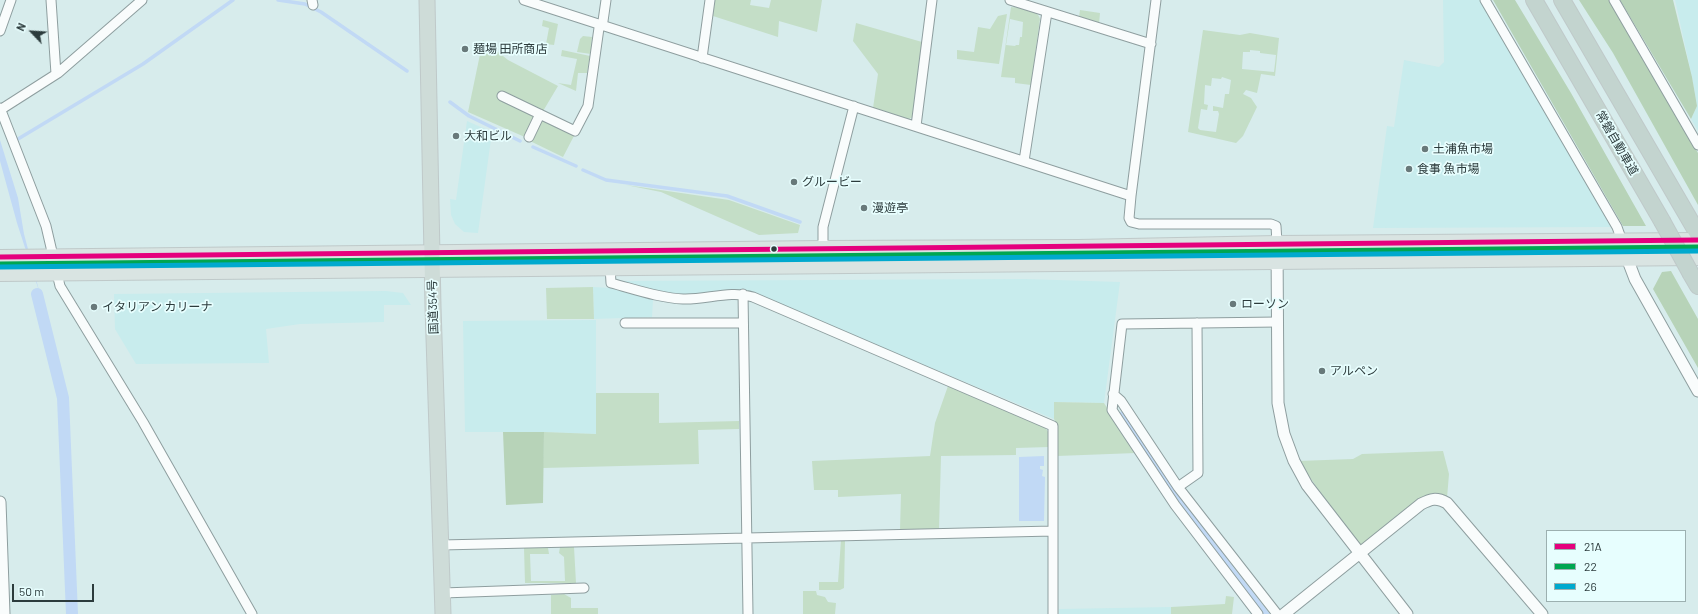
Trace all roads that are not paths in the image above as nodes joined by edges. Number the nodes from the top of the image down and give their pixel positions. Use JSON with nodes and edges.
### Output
{"nodes":[{"id":1,"x":12,"y":0,"type":"edge"},
{"id":2,"x":51,"y":0,"type":"edge"},
{"id":3,"x":142,"y":0,"type":"edge"},
{"id":4,"x":427,"y":0,"type":"edge"},
{"id":5,"x":524,"y":0,"type":"edge"},
{"id":6,"x":606,"y":0,"type":"edge"},
{"id":7,"x":710,"y":0,"type":"edge"},
{"id":8,"x":932,"y":0,"type":"edge"},
{"id":9,"x":1010,"y":0,"type":"edge"},
{"id":10,"x":1156,"y":0,"type":"edge"},
{"id":11,"x":1485,"y":0,"type":"edge"},
{"id":12,"x":1534,"y":0,"type":"edge"},
{"id":13,"x":1562,"y":0,"type":"edge"},
{"id":14,"x":1614,"y":0,"type":"edge"},
{"id":15,"x":1047,"y":12,"type":"junction"},
{"id":16,"x":600,"y":26,"type":"junction"},
{"id":17,"x":0,"y":31,"type":"edge"},
{"id":18,"x":1151,"y":44,"type":"junction"},
{"id":19,"x":702,"y":58,"type":"junction"},
{"id":20,"x":56,"y":74,"type":"junction"},
{"id":21,"x":502,"y":96,"type":"dead end"},
{"id":22,"x":854,"y":106,"type":"junction"},
{"id":23,"x":0,"y":109,"type":"edge"},
{"id":24,"x":540,"y":114,"type":"junction"},
{"id":25,"x":916,"y":126,"type":"junction"},
{"id":26,"x":529,"y":137,"type":"dead end"},
{"id":27,"x":1698,"y":145,"type":"edge"},
{"id":28,"x":1024,"y":161,"type":"junction"},
{"id":29,"x":1131,"y":196,"type":"junction"},
{"id":30,"x":1694,"y":227,"type":"edge"},
{"id":31,"x":1698,"y":240,"type":"edge"},
{"id":32,"x":1622,"y":241,"type":"junction"},
{"id":33,"x":1277,"y":243,"type":"junction"},
{"id":34,"x":1437,"y":243,"type":"junction"},
{"id":35,"x":823,"y":248,"type":"junction"},
{"id":36,"x":609,"y":250,"type":"junction"},
{"id":37,"x":432,"y":253,"type":"junction"},
{"id":38,"x":0,"y":257,"type":"edge"},
{"id":39,"x":53,"y":257,"type":"junction"},
{"id":40,"x":1627,"y":258,"type":"junction"},
{"id":41,"x":1698,"y":258,"type":"edge"},
{"id":42,"x":1276,"y":261,"type":"junction"},
{"id":43,"x":1437,"y":261,"type":"junction"},
{"id":44,"x":823,"y":265,"type":"junction"},
{"id":45,"x":609,"y":268,"type":"junction"},
{"id":46,"x":432,"y":270,"type":"junction"},
{"id":47,"x":0,"y":274,"type":"edge"},
{"id":48,"x":57,"y":274,"type":"junction"},
{"id":49,"x":1695,"y":280,"type":"edge"},
{"id":50,"x":743,"y":294,"type":"junction"},
{"id":51,"x":1278,"y":322,"type":"junction"},
{"id":52,"x":625,"y":323,"type":"dead end"},
{"id":53,"x":742,"y":323,"type":"junction"},
{"id":54,"x":1197,"y":323,"type":"junction"},
{"id":55,"x":1698,"y":391,"type":"edge"},
{"id":56,"x":1113,"y":394,"type":"junction"},
{"id":57,"x":1178,"y":487,"type":"junction"},
{"id":58,"x":0,"y":502,"type":"edge"},
{"id":59,"x":1053,"y":531,"type":"junction"},
{"id":60,"x":747,"y":538,"type":"junction"},
{"id":61,"x":1,"y":542,"type":"edge"},
{"id":62,"x":441,"y":545,"type":"junction"},
{"id":63,"x":1359,"y":553,"type":"junction"},
{"id":64,"x":584,"y":588,"type":"dead end"},
{"id":65,"x":443,"y":593,"type":"junction"},
{"id":66,"x":4,"y":614,"type":"edge"},
{"id":67,"x":252,"y":614,"type":"edge"},
{"id":68,"x":443,"y":614,"type":"edge"},
{"id":69,"x":748,"y":614,"type":"edge"},
{"id":70,"x":1053,"y":614,"type":"edge"},
{"id":71,"x":1258,"y":614,"type":"edge"},
{"id":72,"x":1277,"y":614,"type":"edge"},
{"id":73,"x":1284,"y":614,"type":"edge"},
{"id":74,"x":1407,"y":614,"type":"edge"},
{"id":75,"x":1542,"y":614,"type":"edge"}],
"edges":[{"from":1,"to":17,"type":"street"},
{"from":2,"to":20,"type":"street"},
{"from":3,"to":20,"type":"street"},
{"from":4,"to":37,"type":"highway","name":"国道354号"},
{"from":5,"to":16,"type":"street"},
{"from":6,"to":16,"type":"street"},
{"from":7,"to":19,"type":"street"},
{"from":8,"to":25,"type":"street"},
{"from":9,"to":15,"type":"street"},
{"from":10,"to":18,"type":"street"},
{"from":11,"to":32,"type":"street"},
{"from":12,"to":49,"type":"highway","name":"常磐自動車道","bridge":true},
{"from":13,"to":30,"type":"highway","name":"常磐自動車道"},
{"from":14,"to":27,"type":"street"},
{"from":15,"to":18,"type":"street"},
{"from":15,"to":28,"type":"street"},
{"from":16,"to":19,"type":"street"},
{"from":16,"to":24,"type":"street"},
{"from":18,"to":29,"type":"street"},
{"from":19,"to":22,"type":"street"},
{"from":20,"to":23,"type":"street"},
{"from":21,"to":24,"type":"street"},
{"from":22,"to":25,"type":"street"},
{"from":22,"to":35,"type":"street"},
{"from":23,"to":39,"type":"street"},
{"from":24,"to":26,"type":"street"},
{"from":25,"to":28,"type":"street"},
{"from":28,"to":29,"type":"street"},
{"from":29,"to":33,"type":"street"},
{"from":31,"to":32,"type":"main road"},
{"from":32,"to":34,"type":"main road"},
{"from":33,"to":34,"type":"main road"},
{"from":33,"to":35,"type":"main road"},
{"from":33,"to":42,"type":"street"},
{"from":34,"to":43,"type":"street"},
{"from":35,"to":36,"type":"main road"},
{"from":35,"to":44,"type":"street"},
{"from":36,"to":37,"type":"main road"},
{"from":36,"to":45,"type":"street"},
{"from":37,"to":39,"type":"main road"},
{"from":37,"to":46,"type":"highway","name":"国道354号"},
{"from":38,"to":39,"type":"main road"},
{"from":39,"to":48,"type":"street"},
{"from":40,"to":41,"type":"main road"},
{"from":40,"to":43,"type":"main road"},
{"from":40,"to":55,"type":"street"},
{"from":42,"to":43,"type":"main road"},
{"from":42,"to":44,"type":"main road"},
{"from":42,"to":51,"type":"street"},
{"from":44,"to":45,"type":"main road"},
{"from":45,"to":46,"type":"main road"},
{"from":45,"to":50,"type":"street"},
{"from":46,"to":48,"type":"main road"},
{"from":46,"to":62,"type":"highway","name":"国道354号"},
{"from":47,"to":48,"type":"main road"},
{"from":48,"to":67,"type":"street"},
{"from":50,"to":53,"type":"street"},
{"from":50,"to":59,"type":"street"},
{"from":51,"to":54,"type":"street"},
{"from":51,"to":63,"type":"street"},
{"from":52,"to":53,"type":"street"},
{"from":53,"to":60,"type":"street"},
{"from":54,"to":56,"type":"street"},
{"from":54,"to":57,"type":"street"},
{"from":56,"to":57,"type":"street"},
{"from":56,"to":71,"type":"street"},
{"from":57,"to":72,"type":"street"},
{"from":58,"to":61,"type":"street"},
{"from":59,"to":60,"type":"street"},
{"from":59,"to":70,"type":"street"},
{"from":60,"to":62,"type":"street"},
{"from":60,"to":69,"type":"street"},
{"from":61,"to":66,"type":"street"},
{"from":62,"to":65,"type":"highway","name":"国道354号"},
{"from":63,"to":73,"type":"street"},
{"from":63,"to":74,"type":"street"},
{"from":63,"to":75,"type":"street"},
{"from":64,"to":65,"type":"street"},
{"from":65,"to":68,"type":"highway","name":"国道354号"}]}
